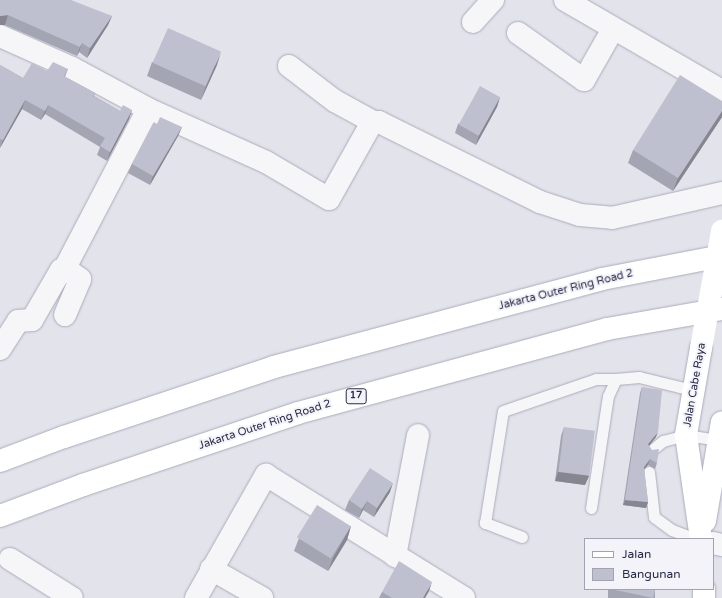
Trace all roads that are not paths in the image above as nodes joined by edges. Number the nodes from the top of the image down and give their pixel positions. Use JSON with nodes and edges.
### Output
{"nodes":[{"id":1,"x":493,"y":0,"type":"edge"},
{"id":2,"x":565,"y":0,"type":"edge"},
{"id":3,"x":473,"y":22,"type":"dead end"},
{"id":4,"x":613,"y":29,"type":"junction"},
{"id":5,"x":518,"y":33,"type":"dead end"},
{"id":6,"x":0,"y":36,"type":"edge"},
{"id":7,"x":289,"y":66,"type":"dead end"},
{"id":8,"x":722,"y":91,"type":"edge"},
{"id":9,"x":148,"y":109,"type":"junction"},
{"id":10,"x":375,"y":123,"type":"junction"},
{"id":11,"x":722,"y":193,"type":"edge"},
{"id":12,"x":722,"y":231,"type":"edge"},
{"id":13,"x":722,"y":256,"type":"edge"},
{"id":14,"x":65,"y":268,"type":"junction"},
{"id":15,"x":722,"y":309,"type":"edge"},
{"id":16,"x":65,"y":315,"type":"dead end"},
{"id":17,"x":0,"y":349,"type":"edge"},
{"id":18,"x":616,"y":379,"type":"junction"},
{"id":19,"x":692,"y":390,"type":"junction"},
{"id":20,"x":721,"y":431,"type":"edge"},
{"id":21,"x":418,"y":435,"type":"dead end"},
{"id":22,"x":686,"y":435,"type":"junction"},
{"id":23,"x":652,"y":448,"type":"edge"},
{"id":24,"x":0,"y":461,"type":"edge"},
{"id":25,"x":649,"y":472,"type":"dead end"},
{"id":26,"x":591,"y":508,"type":"dead end"},
{"id":27,"x":0,"y":516,"type":"edge"},
{"id":28,"x":522,"y":537,"type":"dead end"},
{"id":29,"x":692,"y":538,"type":"edge"},
{"id":30,"x":701,"y":538,"type":"edge"},
{"id":31,"x":701,"y":538,"type":"edge"},
{"id":32,"x":395,"y":556,"type":"junction"},
{"id":33,"x":10,"y":559,"type":"dead end"},
{"id":34,"x":211,"y":569,"type":"junction"},
{"id":35,"x":72,"y":598,"type":"edge"},
{"id":36,"x":196,"y":598,"type":"edge"},
{"id":37,"x":262,"y":598,"type":"edge"},
{"id":38,"x":464,"y":598,"type":"edge"}],
"edges":[{"from":1,"to":3,"type":"street"},
{"from":2,"to":4,"type":"street"},
{"from":4,"to":5,"type":"street"},
{"from":4,"to":8,"type":"street"},
{"from":6,"to":9,"type":"street"},
{"from":7,"to":10,"type":"street"},
{"from":9,"to":10,"type":"street"},
{"from":9,"to":14,"type":"street"},
{"from":10,"to":11,"type":"street"},
{"from":12,"to":19,"type":"main road","name":"Jalan Cabe Raya","bridge":true},
{"from":13,"to":24,"type":"main road","name":"Jakarta Outer Ring Road 2"},
{"from":14,"to":16,"type":"street"},
{"from":14,"to":17,"type":"street"},
{"from":15,"to":27,"type":"main road","name":"Jakarta Outer Ring Road 2","number":"17"},
{"from":18,"to":19,"type":"lane"},
{"from":18,"to":26,"type":"lane"},
{"from":18,"to":28,"type":"lane"},
{"from":19,"to":22,"type":"main road","name":"Jalan Cabe Raya"},
{"from":20,"to":22,"type":"lane"},
{"from":20,"to":31,"type":"main road","name":"Jalan Cabe Raya"},
{"from":21,"to":32,"type":"street"},
{"from":22,"to":23,"type":"lane"},
{"from":22,"to":30,"type":"main road","name":"Jalan Cabe Raya"},
{"from":25,"to":29,"type":"lane"},
{"from":32,"to":34,"type":"street"},
{"from":32,"to":38,"type":"street"},
{"from":33,"to":35,"type":"street"},
{"from":34,"to":36,"type":"street"},
{"from":34,"to":37,"type":"street"}]}
